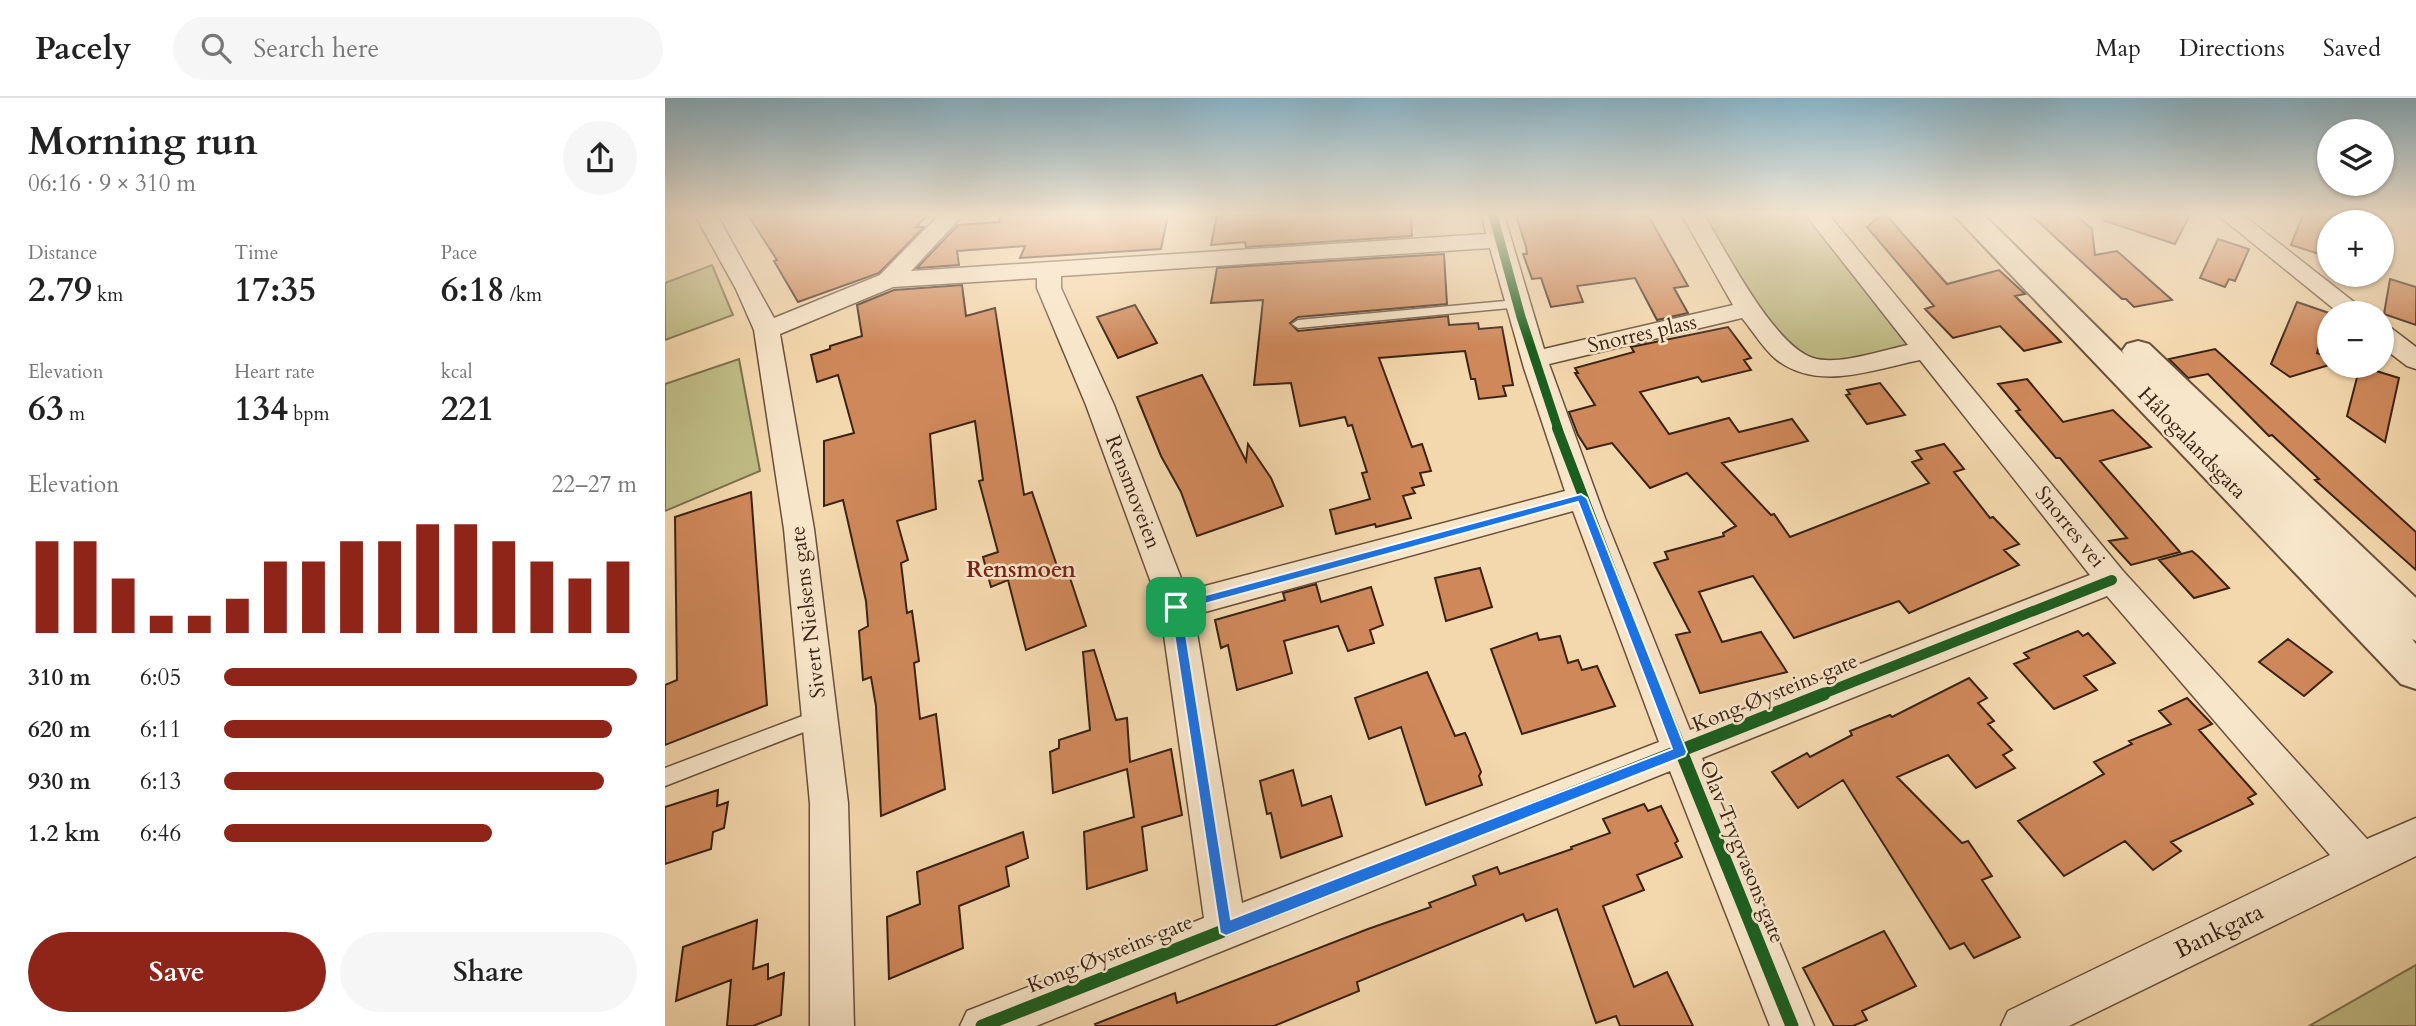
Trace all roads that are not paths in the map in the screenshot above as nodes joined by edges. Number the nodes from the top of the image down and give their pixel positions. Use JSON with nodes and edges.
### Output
{"nodes":[{"id":1,"x":731,"y":258,"type":"edge"},
{"id":2,"x":911,"y":258,"type":"edge"},
{"id":3,"x":1181,"y":258,"type":"edge"},
{"id":4,"x":1504,"y":258,"type":"edge"},
{"id":5,"x":1718,"y":258,"type":"edge"},
{"id":6,"x":1852,"y":258,"type":"edge"},
{"id":7,"x":2011,"y":258,"type":"edge"},
{"id":8,"x":2044,"y":258,"type":"edge"},
{"id":9,"x":2285,"y":258,"type":"edge"},
{"id":10,"x":1049,"y":271,"type":"junction"},
{"id":11,"x":890,"y":280,"type":"junction"},
{"id":12,"x":2340,"y":301,"type":"edge"},
{"id":13,"x":1516,"y":304,"type":"junction"},
{"id":14,"x":1748,"y":309,"type":"junction"},
{"id":15,"x":1298,"y":324,"type":"dead end"},
{"id":16,"x":767,"y":330,"type":"junction"},
{"id":17,"x":2394,"y":343,"type":"edge"},
{"id":18,"x":1926,"y":350,"type":"junction"},
{"id":19,"x":1536,"y":359,"type":"junction"},
{"id":20,"x":2416,"y":360,"type":"edge"},
{"id":21,"x":1581,"y":498,"type":"junction"},
{"id":22,"x":2112,"y":579,"type":"junction"},
{"id":23,"x":1176,"y":607,"type":"junction"},
{"id":24,"x":2416,"y":624,"type":"edge"},
{"id":25,"x":2416,"y":671,"type":"edge"},
{"id":26,"x":821,"y":717,"type":"junction"},
{"id":27,"x":1680,"y":752,"type":"junction"},
{"id":28,"x":665,"y":777,"type":"edge"},
{"id":29,"x":2416,"y":838,"type":"edge"},
{"id":30,"x":2361,"y":861,"type":"junction"},
{"id":31,"x":1226,"y":928,"type":"junction"},
{"id":32,"x":832,"y":1026,"type":"edge"},
{"id":33,"x":982,"y":1026,"type":"edge"},
{"id":34,"x":1792,"y":1026,"type":"edge"},
{"id":35,"x":2022,"y":1026,"type":"edge"}],
"edges":[{"from":1,"to":16,"type":"street","name":"Sivert Nielsens gate"},
{"from":2,"to":11,"type":"street"},
{"from":3,"to":10,"type":"street"},
{"from":4,"to":13,"type":"street","name":"Olav Trygvasons gate"},
{"from":5,"to":14,"type":"street"},
{"from":6,"to":18,"type":"street","name":"Snorres vei"},
{"from":7,"to":25,"type":"street","name":"Hålogalandsgata"},
{"from":8,"to":24,"type":"street","name":"Hålogalandsgata"},
{"from":9,"to":12,"type":"street"},
{"from":10,"to":11,"type":"street"},
{"from":10,"to":23,"type":"street","name":"Rensmoveien"},
{"from":11,"to":16,"type":"street"},
{"from":13,"to":15,"type":"lane"},
{"from":13,"to":19,"type":"street","name":"Olav Trygvasons gate"},
{"from":14,"to":18,"type":"street"},
{"from":14,"to":19,"type":"street","name":"Snorres plass"},
{"from":16,"to":26,"type":"street","name":"Sivert Nielsens gate"},
{"from":17,"to":20,"type":"street"},
{"from":18,"to":22,"type":"street","name":"Snorres vei"},
{"from":19,"to":21,"type":"street","name":"Olav Trygvasons gate"},
{"from":21,"to":23,"type":"street"},
{"from":21,"to":27,"type":"street","name":"Olav Trygvasons gate"},
{"from":22,"to":27,"type":"street","name":"Kong Øysteins gate"},
{"from":22,"to":30,"type":"street","name":"Snorres vei"},
{"from":23,"to":31,"type":"street","name":"Rensmoveien"},
{"from":26,"to":28,"type":"lane"},
{"from":26,"to":32,"type":"street","name":"Sivert Nielsens gate"},
{"from":27,"to":31,"type":"street","name":"Kong Øysteins gate"},
{"from":27,"to":34,"type":"street","name":"Olav Trygvasons gate"},
{"from":29,"to":30,"type":"street","name":"Bankgata"},
{"from":30,"to":35,"type":"street","name":"Bankgata"},
{"from":31,"to":33,"type":"street","name":"Kong Øysteins gate"}]}
